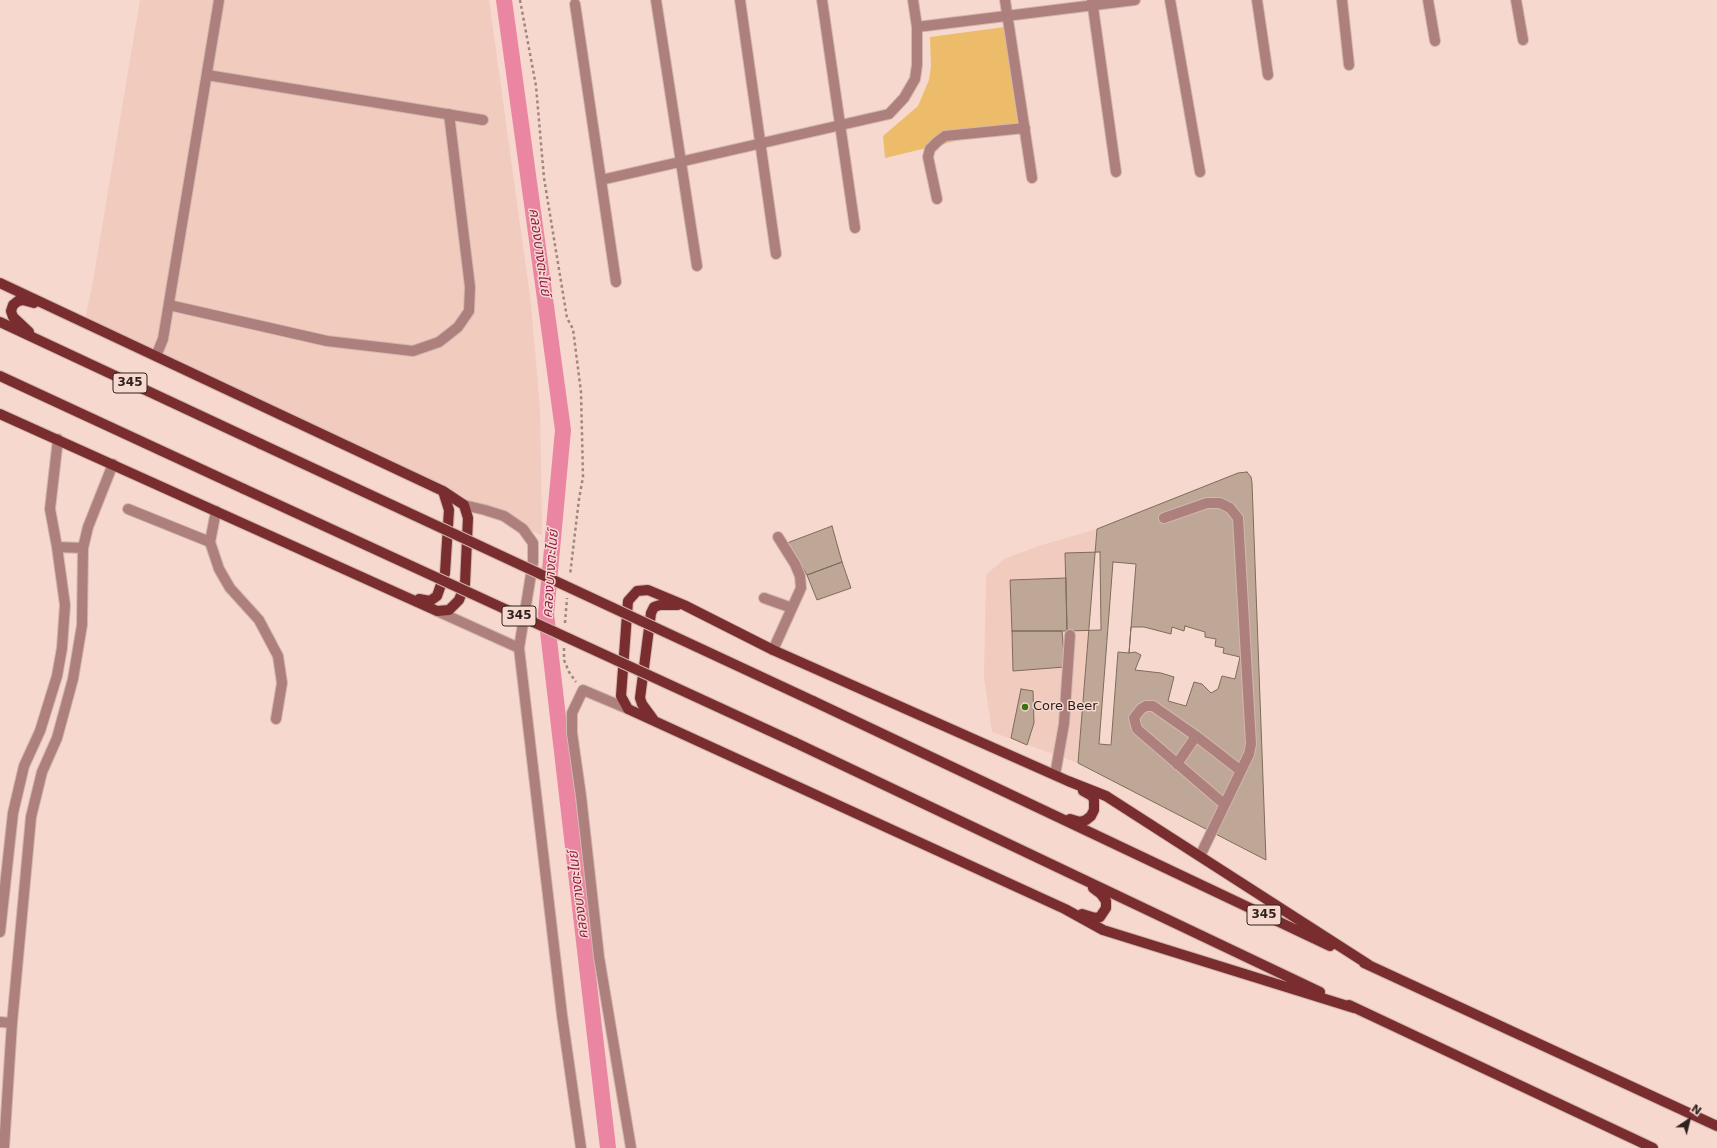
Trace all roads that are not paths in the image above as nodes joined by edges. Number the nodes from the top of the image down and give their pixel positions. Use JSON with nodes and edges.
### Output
{"nodes":[{"id":1,"x":219,"y":0,"type":"edge"},
{"id":2,"x":656,"y":0,"type":"edge"},
{"id":3,"x":740,"y":0,"type":"edge"},
{"id":4,"x":822,"y":0,"type":"edge"},
{"id":5,"x":912,"y":0,"type":"edge"},
{"id":6,"x":1005,"y":0,"type":"edge"},
{"id":7,"x":1135,"y":0,"type":"edge"},
{"id":8,"x":1170,"y":0,"type":"edge"},
{"id":9,"x":1257,"y":0,"type":"edge"},
{"id":10,"x":1342,"y":0,"type":"edge"},
{"id":11,"x":1428,"y":0,"type":"edge"},
{"id":12,"x":1516,"y":0,"type":"edge"},
{"id":13,"x":1092,"y":2,"type":"edge"},
{"id":14,"x":575,"y":4,"type":"dead end"},
{"id":15,"x":1008,"y":16,"type":"junction"},
{"id":16,"x":917,"y":27,"type":"junction"},
{"id":17,"x":1523,"y":40,"type":"dead end"},
{"id":18,"x":1435,"y":41,"type":"dead end"},
{"id":19,"x":1349,"y":65,"type":"dead end"},
{"id":20,"x":207,"y":75,"type":"junction"},
{"id":21,"x":1268,"y":75,"type":"dead end"},
{"id":22,"x":449,"y":114,"type":"junction"},
{"id":23,"x":483,"y":120,"type":"dead end"},
{"id":24,"x":841,"y":125,"type":"junction"},
{"id":25,"x":1025,"y":128,"type":"junction"},
{"id":26,"x":760,"y":143,"type":"junction"},
{"id":27,"x":680,"y":161,"type":"junction"},
{"id":28,"x":1116,"y":172,"type":"dead end"},
{"id":29,"x":1200,"y":172,"type":"dead end"},
{"id":30,"x":1032,"y":178,"type":"dead end"},
{"id":31,"x":600,"y":180,"type":"junction"},
{"id":32,"x":937,"y":199,"type":"dead end"},
{"id":33,"x":856,"y":228,"type":"dead end"},
{"id":34,"x":776,"y":254,"type":"dead end"},
{"id":35,"x":697,"y":266,"type":"dead end"},
{"id":36,"x":616,"y":282,"type":"dead end"},
{"id":37,"x":0,"y":283,"type":"edge"},
{"id":38,"x":169,"y":305,"type":"junction"},
{"id":39,"x":53,"y":308,"type":"junction"},
{"id":40,"x":0,"y":322,"type":"edge"},
{"id":41,"x":37,"y":340,"type":"junction"},
{"id":42,"x":156,"y":356,"type":"junction"},
{"id":43,"x":0,"y":376,"type":"edge"},
{"id":44,"x":0,"y":414,"type":"edge"},
{"id":45,"x":58,"y":439,"type":"junction"},
{"id":46,"x":113,"y":464,"type":"junction"},
{"id":47,"x":443,"y":491,"type":"junction"},
{"id":48,"x":464,"y":505,"type":"junction"},
{"id":49,"x":128,"y":509,"type":"dead end"},
{"id":50,"x":216,"y":511,"type":"junction"},
{"id":51,"x":1164,"y":518,"type":"dead end"},
{"id":52,"x":778,"y":537,"type":"dead end"},
{"id":53,"x":210,"y":542,"type":"junction"},
{"id":54,"x":57,"y":547,"type":"junction"},
{"id":55,"x":83,"y":548,"type":"junction"},
{"id":56,"x":408,"y":598,"type":"junction"},
{"id":57,"x":764,"y":598,"type":"dead end"},
{"id":58,"x":684,"y":605,"type":"junction"},
{"id":59,"x":792,"y":608,"type":"junction"},
{"id":60,"x":437,"y":610,"type":"junction"},
{"id":61,"x":1070,"y":635,"type":"dead end"},
{"id":62,"x":519,"y":648,"type":"junction"},
{"id":63,"x":773,"y":650,"type":"junction"},
{"id":64,"x":628,"y":709,"type":"junction"},
{"id":65,"x":276,"y":719,"type":"dead end"},
{"id":66,"x":654,"y":721,"type":"junction"},
{"id":67,"x":1196,"y":736,"type":"junction"},
{"id":68,"x":1177,"y":764,"type":"junction"},
{"id":69,"x":24,"y":766,"type":"junction"},
{"id":70,"x":1241,"y":771,"type":"junction"},
{"id":71,"x":42,"y":772,"type":"junction"},
{"id":72,"x":1055,"y":775,"type":"junction"},
{"id":73,"x":1068,"y":781,"type":"junction"},
{"id":74,"x":1224,"y":804,"type":"junction"},
{"id":75,"x":1056,"y":816,"type":"junction"},
{"id":76,"x":1200,"y":856,"type":"junction"},
{"id":77,"x":1078,"y":877,"type":"junction"},
{"id":78,"x":1064,"y":909,"type":"junction"},
{"id":79,"x":0,"y":932,"type":"edge"},
{"id":80,"x":1368,"y":965,"type":"junction"},
{"id":81,"x":1354,"y":1008,"type":"junction"},
{"id":82,"x":0,"y":1022,"type":"edge"},
{"id":83,"x":12,"y":1023,"type":"junction"},
{"id":84,"x":1717,"y":1126,"type":"edge"},
{"id":85,"x":4,"y":1148,"type":"edge"},
{"id":86,"x":581,"y":1148,"type":"edge"},
{"id":87,"x":631,"y":1148,"type":"edge"},
{"id":88,"x":1653,"y":1148,"type":"edge"}],
"edges":[{"from":1,"to":20,"type":"street"},
{"from":2,"to":27,"type":"street"},
{"from":3,"to":26,"type":"street"},
{"from":4,"to":24,"type":"street"},
{"from":5,"to":16,"type":"street"},
{"from":6,"to":15,"type":"street"},
{"from":7,"to":13,"type":"street"},
{"from":8,"to":29,"type":"street"},
{"from":9,"to":21,"type":"street"},
{"from":10,"to":19,"type":"street"},
{"from":11,"to":18,"type":"street"},
{"from":12,"to":17,"type":"street"},
{"from":13,"to":15,"type":"street"},
{"from":13,"to":28,"type":"street"},
{"from":14,"to":31,"type":"street"},
{"from":15,"to":16,"type":"street"},
{"from":15,"to":25,"type":"street"},
{"from":16,"to":24,"type":"street"},
{"from":20,"to":22,"type":"street"},
{"from":20,"to":38,"type":"street"},
{"from":22,"to":23,"type":"street"},
{"from":22,"to":38,"type":"street"},
{"from":24,"to":26,"type":"street"},
{"from":24,"to":33,"type":"street"},
{"from":25,"to":30,"type":"street"},
{"from":25,"to":32,"type":"street"},
{"from":26,"to":27,"type":"street"},
{"from":26,"to":34,"type":"street"},
{"from":27,"to":31,"type":"street"},
{"from":27,"to":35,"type":"street"},
{"from":31,"to":36,"type":"street"},
{"from":37,"to":39,"type":"main road"},
{"from":38,"to":42,"type":"street"},
{"from":39,"to":41,"type":"main road"},
{"from":39,"to":42,"type":"main road"},
{"from":40,"to":41,"type":"main road","number":"345"},
{"from":41,"to":75,"type":"main road","number":"345","bridge":true},
{"from":42,"to":47,"type":"main road"},
{"from":43,"to":77,"type":"main road","number":"345","bridge":true},
{"from":44,"to":45,"type":"main road"},
{"from":45,"to":46,"type":"main road"},
{"from":45,"to":54,"type":"street"},
{"from":46,"to":50,"type":"main road"},
{"from":46,"to":55,"type":"street"},
{"from":47,"to":48,"type":"main road"},
{"from":47,"to":56,"type":"main road"},
{"from":48,"to":60,"type":"main road"},
{"from":48,"to":62,"type":"street"},
{"from":49,"to":53,"type":"street"},
{"from":50,"to":53,"type":"street"},
{"from":50,"to":56,"type":"main road"},
{"from":51,"to":70,"type":"street"},
{"from":52,"to":59,"type":"street"},
{"from":53,"to":65,"type":"street"},
{"from":54,"to":55,"type":"street"},
{"from":54,"to":69,"type":"street"},
{"from":55,"to":71,"type":"street"},
{"from":56,"to":60,"type":"main road"},
{"from":57,"to":59,"type":"street"},
{"from":58,"to":63,"type":"main road"},
{"from":58,"to":64,"type":"main road"},
{"from":58,"to":66,"type":"main road"},
{"from":59,"to":63,"type":"street"},
{"from":60,"to":62,"type":"street"},
{"from":61,"to":72,"type":"street"},
{"from":62,"to":86,"type":"street"},
{"from":63,"to":72,"type":"main road"},
{"from":64,"to":66,"type":"main road"},
{"from":64,"to":87,"type":"street"},
{"from":66,"to":78,"type":"main road"},
{"from":67,"to":68,"type":"street"},
{"from":67,"to":68,"type":"street"},
{"from":67,"to":70,"type":"street"},
{"from":68,"to":74,"type":"street"},
{"from":69,"to":71,"type":"street"},
{"from":69,"to":79,"type":"street"},
{"from":70,"to":74,"type":"street"},
{"from":71,"to":83,"type":"street"},
{"from":72,"to":73,"type":"main road"},
{"from":73,"to":75,"type":"main road"},
{"from":73,"to":76,"type":"main road"},
{"from":74,"to":76,"type":"street"},
{"from":75,"to":80,"type":"main road","number":"345"},
{"from":76,"to":80,"type":"main road"},
{"from":77,"to":78,"type":"main road"},
{"from":77,"to":81,"type":"main road","number":"345"},
{"from":78,"to":81,"type":"main road"},
{"from":80,"to":84,"type":"main road","number":"345"},
{"from":81,"to":88,"type":"main road","number":"345"},
{"from":82,"to":83,"type":"street"},
{"from":83,"to":85,"type":"street"}]}
